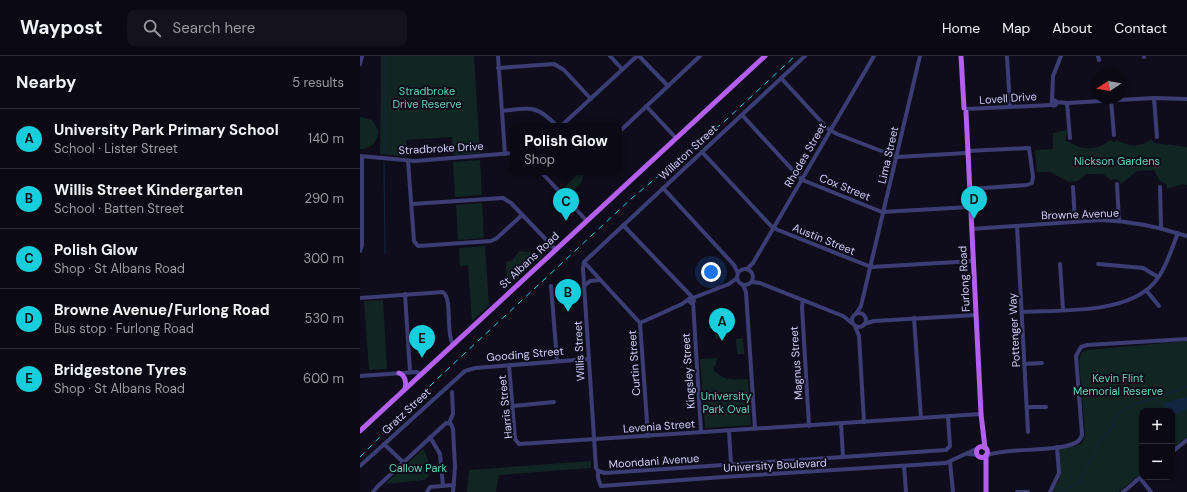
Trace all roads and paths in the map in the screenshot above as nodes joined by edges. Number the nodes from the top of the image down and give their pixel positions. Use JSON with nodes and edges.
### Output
{"nodes":[{"id":1,"x":362,"y":56,"type":"edge"},
{"id":2,"x":498,"y":56,"type":"edge"},
{"id":3,"x":610,"y":56,"type":"edge"},
{"id":4,"x":638,"y":56,"type":"edge"},
{"id":5,"x":700,"y":56,"type":"edge"},
{"id":6,"x":805,"y":56,"type":"edge"},
{"id":7,"x":874,"y":56,"type":"edge"},
{"id":8,"x":920,"y":56,"type":"edge"},
{"id":9,"x":961,"y":56,"type":"edge"},
{"id":10,"x":1007,"y":56,"type":"edge"},
{"id":11,"x":1061,"y":56,"type":"edge"},
{"id":12,"x":762,"y":57,"type":"edge"},
{"id":13,"x":361,"y":63,"type":"edge"},
{"id":14,"x":498,"y":68,"type":"junction"},
{"id":15,"x":622,"y":69,"type":"junction"},
{"id":16,"x":781,"y":78,"type":"junction"},
{"id":17,"x":668,"y":86,"type":"junction"},
{"id":18,"x":1154,"y":98,"type":"junction"},
{"id":19,"x":591,"y":99,"type":"junction"},
{"id":20,"x":1127,"y":99,"type":"edge"},
{"id":21,"x":1187,"y":99,"type":"edge"},
{"id":22,"x":1091,"y":101,"type":"edge"},
{"id":23,"x":1054,"y":103,"type":"junction"},
{"id":24,"x":1065,"y":103,"type":"junction"},
{"id":25,"x":1111,"y":104,"type":"edge"},
{"id":26,"x":646,"y":106,"type":"junction"},
{"id":27,"x":1010,"y":107,"type":"junction"},
{"id":28,"x":965,"y":110,"type":"junction"},
{"id":29,"x":502,"y":111,"type":"junction"},
{"id":30,"x":742,"y":115,"type":"junction"},
{"id":31,"x":554,"y":123,"type":"edge"},
{"id":32,"x":564,"y":123,"type":"edge"},
{"id":33,"x":622,"y":129,"type":"edge"},
{"id":34,"x":831,"y":131,"type":"junction"},
{"id":35,"x":1114,"y":135,"type":"dead end"},
{"id":36,"x":1157,"y":137,"type":"dead end"},
{"id":37,"x":676,"y":138,"type":"junction"},
{"id":38,"x":1070,"y":138,"type":"dead end"},
{"id":39,"x":702,"y":152,"type":"junction"},
{"id":40,"x":967,"y":152,"type":"junction"},
{"id":41,"x":510,"y":153,"type":"edge"},
{"id":42,"x":505,"y":154,"type":"junction"},
{"id":43,"x":896,"y":157,"type":"junction"},
{"id":44,"x":361,"y":158,"type":"edge"},
{"id":45,"x":408,"y":161,"type":"junction"},
{"id":46,"x":544,"y":175,"type":"edge"},
{"id":47,"x":802,"y":179,"type":"junction"},
{"id":48,"x":1117,"y":184,"type":"dead end"},
{"id":49,"x":1160,"y":187,"type":"dead end"},
{"id":50,"x":663,"y":188,"type":"junction"},
{"id":51,"x":1073,"y":188,"type":"dead end"},
{"id":52,"x":969,"y":189,"type":"junction"},
{"id":53,"x":412,"y":204,"type":"junction"},
{"id":54,"x":361,"y":207,"type":"edge"},
{"id":55,"x":970,"y":207,"type":"junction"},
{"id":56,"x":884,"y":212,"type":"junction"},
{"id":57,"x":522,"y":215,"type":"junction"},
{"id":58,"x":587,"y":221,"type":"junction"},
{"id":59,"x":1119,"y":221,"type":"junction"},
{"id":60,"x":1075,"y":222,"type":"junction"},
{"id":61,"x":623,"y":225,"type":"junction"},
{"id":62,"x":1017,"y":226,"type":"junction"},
{"id":63,"x":774,"y":228,"type":"junction"},
{"id":64,"x":1162,"y":228,"type":"junction"},
{"id":65,"x":971,"y":229,"type":"junction"},
{"id":66,"x":1178,"y":233,"type":"junction"},
{"id":67,"x":1187,"y":236,"type":"edge"},
{"id":68,"x":556,"y":250,"type":"junction"},
{"id":69,"x":361,"y":251,"type":"edge"},
{"id":70,"x":973,"y":261,"type":"junction"},
{"id":71,"x":584,"y":262,"type":"junction"},
{"id":72,"x":753,"y":264,"type":"junction"},
{"id":73,"x":1060,"y":264,"type":"dead end"},
{"id":74,"x":1098,"y":264,"type":"dead end"},
{"id":75,"x":871,"y":267,"type":"junction"},
{"id":76,"x":747,"y":269,"type":"junction"},
{"id":77,"x":739,"y":271,"type":"junction"},
{"id":78,"x":751,"y":272,"type":"junction"},
{"id":79,"x":753,"y":277,"type":"junction"},
{"id":80,"x":1158,"y":277,"type":"junction"},
{"id":81,"x":600,"y":280,"type":"junction"},
{"id":82,"x":737,"y":280,"type":"junction"},
{"id":83,"x":760,"y":283,"type":"junction"},
{"id":84,"x":748,"y":284,"type":"junction"},
{"id":85,"x":551,"y":286,"type":"dead end"},
{"id":86,"x":584,"y":286,"type":"junction"},
{"id":87,"x":1146,"y":290,"type":"junction"},
{"id":88,"x":405,"y":294,"type":"junction"},
{"id":89,"x":360,"y":298,"type":"edge"},
{"id":90,"x":691,"y":300,"type":"junction"},
{"id":91,"x":803,"y":300,"type":"junction"},
{"id":92,"x":861,"y":306,"type":"junction"},
{"id":93,"x":1159,"y":306,"type":"dead end"},
{"id":94,"x":1063,"y":310,"type":"junction"},
{"id":95,"x":1022,"y":312,"type":"junction"},
{"id":96,"x":855,"y":315,"type":"junction"},
{"id":97,"x":976,"y":315,"type":"junction"},
{"id":98,"x":843,"y":316,"type":"junction"},
{"id":99,"x":864,"y":317,"type":"junction"},
{"id":100,"x":914,"y":318,"type":"junction"},
{"id":101,"x":874,"y":321,"type":"junction"},
{"id":102,"x":640,"y":323,"type":"junction"},
{"id":103,"x":854,"y":324,"type":"junction"},
{"id":104,"x":863,"y":325,"type":"junction"},
{"id":105,"x":858,"y":336,"type":"junction"},
{"id":106,"x":1187,"y":336,"type":"edge"},
{"id":107,"x":1178,"y":339,"type":"junction"},
{"id":108,"x":1187,"y":339,"type":"edge"},
{"id":109,"x":453,"y":344,"type":"junction"},
{"id":110,"x":588,"y":359,"type":"junction"},
{"id":111,"x":556,"y":360,"type":"junction"},
{"id":112,"x":1042,"y":363,"type":"dead end"},
{"id":113,"x":1024,"y":364,"type":"junction"},
{"id":114,"x":510,"y":365,"type":"junction"},
{"id":115,"x":464,"y":371,"type":"joint"},
{"id":116,"x":410,"y":372,"type":"junction"},
{"id":117,"x":399,"y":373,"type":"junction"},
{"id":118,"x":422,"y":374,"type":"junction"},
{"id":119,"x":360,"y":376,"type":"edge"},
{"id":120,"x":405,"y":389,"type":"junction"},
{"id":121,"x":452,"y":392,"type":"dead end"},
{"id":122,"x":554,"y":402,"type":"dead end"},
{"id":123,"x":512,"y":406,"type":"junction"},
{"id":124,"x":1046,"y":406,"type":"dead end"},
{"id":125,"x":1027,"y":407,"type":"junction"},
{"id":126,"x":981,"y":414,"type":"junction"},
{"id":127,"x":948,"y":417,"type":"junction"},
{"id":128,"x":921,"y":418,"type":"junction"},
{"id":129,"x":864,"y":422,"type":"junction"},
{"id":130,"x":449,"y":423,"type":"junction"},
{"id":131,"x":841,"y":423,"type":"junction"},
{"id":132,"x":809,"y":425,"type":"junction"},
{"id":133,"x":755,"y":429,"type":"junction"},
{"id":134,"x":360,"y":430,"type":"edge"},
{"id":135,"x":729,"y":430,"type":"junction"},
{"id":136,"x":701,"y":432,"type":"junction"},
{"id":137,"x":1028,"y":432,"type":"dead end"},
{"id":138,"x":982,"y":435,"type":"junction"},
{"id":139,"x":648,"y":436,"type":"junction"},
{"id":140,"x":430,"y":437,"type":"junction"},
{"id":141,"x":593,"y":439,"type":"junction"},
{"id":142,"x":1187,"y":440,"type":"edge"},
{"id":143,"x":384,"y":444,"type":"junction"},
{"id":144,"x":1057,"y":447,"type":"junction"},
{"id":145,"x":979,"y":448,"type":"junction"},
{"id":146,"x":986,"y":448,"type":"junction"},
{"id":147,"x":1175,"y":450,"type":"edge"},
{"id":148,"x":997,"y":451,"type":"junction"},
{"id":149,"x":964,"y":454,"type":"junction"},
{"id":150,"x":987,"y":455,"type":"junction"},
{"id":151,"x":843,"y":456,"type":"junction"},
{"id":152,"x":979,"y":456,"type":"junction"},
{"id":153,"x":403,"y":462,"type":"junction"},
{"id":154,"x":950,"y":462,"type":"junction"},
{"id":155,"x":731,"y":463,"type":"junction"},
{"id":156,"x":360,"y":466,"type":"edge"},
{"id":157,"x":904,"y":466,"type":"junction"},
{"id":158,"x":598,"y":471,"type":"junction"},
{"id":159,"x":986,"y":474,"type":"junction"},
{"id":160,"x":1139,"y":479,"type":"edge"},
{"id":161,"x":1143,"y":480,"type":"edge"},
{"id":162,"x":454,"y":485,"type":"junction"},
{"id":163,"x":443,"y":486,"type":"junction"},
{"id":164,"x":374,"y":492,"type":"edge"},
{"id":165,"x":423,"y":492,"type":"edge"},
{"id":166,"x":427,"y":492,"type":"edge"},
{"id":167,"x":453,"y":492,"type":"edge"},
{"id":168,"x":906,"y":492,"type":"edge"},
{"id":169,"x":953,"y":492,"type":"edge"},
{"id":170,"x":986,"y":492,"type":"edge"},
{"id":171,"x":1016,"y":492,"type":"edge"},
{"id":172,"x":1028,"y":492,"type":"edge"},
{"id":173,"x":1050,"y":492,"type":"edge"},
{"id":174,"x":1123,"y":492,"type":"edge"},
{"id":175,"x":1151,"y":492,"type":"edge"}],
"edges":[{"from":1,"to":13,"type":"street"},
{"from":2,"to":14,"type":"street"},
{"from":3,"to":15,"type":"street"},
{"from":4,"to":15,"type":"street"},
{"from":4,"to":17,"type":"street"},
{"from":5,"to":17,"type":"street"},
{"from":6,"to":16,"type":"street","name":"Willaton Street"},
{"from":7,"to":34,"type":"street","name":"Rhodes Street"},
{"from":8,"to":43,"type":"street","name":"Lima Street"},
{"from":9,"to":28,"type":"main road","name":"Furlong Road"},
{"from":10,"to":27,"type":"street"},
{"from":11,"to":23,"type":"street"},
{"from":12,"to":37,"type":"main road","name":"St Albans Road"},
{"from":14,"to":19,"type":"street"},
{"from":14,"to":29,"type":"street"},
{"from":15,"to":19,"type":"street"},
{"from":16,"to":30,"type":"street","name":"Willaton Street"},
{"from":16,"to":34,"type":"street"},
{"from":17,"to":26,"type":"street"},
{"from":18,"to":20,"type":"street","name":"Lovell Drive"},
{"from":18,"to":21,"type":"street","name":"Lovell Drive"},
{"from":18,"to":36,"type":"street"},
{"from":19,"to":32,"type":"street"},
{"from":22,"to":24,"type":"street","name":"Lovell Drive"},
{"from":23,"to":24,"type":"street","name":"Lovell Drive"},
{"from":23,"to":27,"type":"street","name":"Lovell Drive"},
{"from":24,"to":38,"type":"street"},
{"from":25,"to":35,"type":"street"},
{"from":26,"to":33,"type":"street"},
{"from":26,"to":37,"type":"street"},
{"from":27,"to":28,"type":"street","name":"Lovell Drive"},
{"from":28,"to":40,"type":"main road","name":"Furlong Road"},
{"from":29,"to":31,"type":"street"},
{"from":29,"to":42,"type":"street"},
{"from":30,"to":39,"type":"street","name":"Willaton Street"},
{"from":30,"to":47,"type":"street","name":"Cox Street"},
{"from":34,"to":43,"type":"street"},
{"from":34,"to":47,"type":"street","name":"Rhodes Street"},
{"from":37,"to":58,"type":"main road","name":"St Albans Road"},
{"from":39,"to":50,"type":"street","name":"Willaton Street"},
{"from":39,"to":63,"type":"street","name":"Austin Street"},
{"from":40,"to":43,"type":"street"},
{"from":40,"to":52,"type":"main road","name":"Furlong Road"},
{"from":40,"to":52,"type":"street"},
{"from":41,"to":42,"type":"street","name":"Stradbroke Drive"},
{"from":42,"to":45,"type":"street","name":"Stradbroke Drive"},
{"from":43,"to":56,"type":"street","name":"Lima Street"},
{"from":44,"to":45,"type":"street","name":"Stradbroke Drive"},
{"from":44,"to":54,"type":"street"},
{"from":45,"to":53,"type":"street"},
{"from":46,"to":58,"type":"street"},
{"from":47,"to":56,"type":"street","name":"Cox Street"},
{"from":47,"to":63,"type":"street","name":"Rhodes Street"},
{"from":48,"to":59,"type":"street"},
{"from":49,"to":64,"type":"street"},
{"from":50,"to":61,"type":"street","name":"Willaton Street"},
{"from":50,"to":77,"type":"street"},
{"from":51,"to":60,"type":"street"},
{"from":52,"to":55,"type":"main road","name":"Furlong Road"},
{"from":53,"to":57,"type":"street"},
{"from":53,"to":57,"type":"street"},
{"from":54,"to":69,"type":"street"},
{"from":55,"to":56,"type":"street","name":"Cox Street"},
{"from":55,"to":65,"type":"main road","name":"Furlong Road"},
{"from":56,"to":75,"type":"street","name":"Lima Street"},
{"from":57,"to":68,"type":"street"},
{"from":58,"to":68,"type":"main road","name":"St Albans Road"},
{"from":59,"to":60,"type":"street","name":"Browne Avenue"},
{"from":59,"to":64,"type":"street","name":"Browne Avenue"},
{"from":60,"to":62,"type":"street","name":"Browne Avenue"},
{"from":61,"to":71,"type":"street","name":"Willaton Street"},
{"from":61,"to":90,"type":"street","name":"Kingsley Street"},
{"from":62,"to":65,"type":"street","name":"Browne Avenue"},
{"from":62,"to":95,"type":"street","name":"Pottenger Way"},
{"from":63,"to":72,"type":"street","name":"Rhodes Street"},
{"from":63,"to":75,"type":"street","name":"Austin Street"},
{"from":64,"to":66,"type":"street","name":"Browne Avenue"},
{"from":65,"to":70,"type":"main road","name":"Furlong Road"},
{"from":66,"to":67,"type":"street","name":"Browne Avenue"},
{"from":66,"to":80,"type":"street"},
{"from":68,"to":109,"type":"main road","name":"St Albans Road"},
{"from":70,"to":75,"type":"street","name":"Austin Street"},
{"from":70,"to":97,"type":"main road","name":"Furlong Road"},
{"from":71,"to":81,"type":"street","name":"Curtin Street"},
{"from":71,"to":86,"type":"street","name":"Willis Street"},
{"from":72,"to":76,"type":"street","name":"Rhodes Street"},
{"from":72,"to":78,"type":"street","name":"Rhodes Street"},
{"from":73,"to":94,"type":"street"},
{"from":74,"to":80,"type":"street"},
{"from":75,"to":92,"type":"street","name":"Lima Street"},
{"from":76,"to":77,"type":"street"},
{"from":76,"to":78,"type":"street"},
{"from":77,"to":82,"type":"street"},
{"from":78,"to":79,"type":"street"},
{"from":79,"to":83,"type":"street"},
{"from":79,"to":84,"type":"street"},
{"from":80,"to":87,"type":"street"},
{"from":81,"to":86,"type":"street"},
{"from":81,"to":102,"type":"street","name":"Curtin Street"},
{"from":82,"to":84,"type":"street"},
{"from":82,"to":90,"type":"street"},
{"from":83,"to":84,"type":"street"},
{"from":83,"to":91,"type":"street"},
{"from":84,"to":133,"type":"street"},
{"from":85,"to":111,"type":"street"},
{"from":86,"to":110,"type":"street","name":"Willis Street"},
{"from":87,"to":93,"type":"street"},
{"from":87,"to":94,"type":"street"},
{"from":88,"to":89,"type":"street"},
{"from":88,"to":109,"type":"street"},
{"from":88,"to":116,"type":"street"},
{"from":90,"to":102,"type":"street"},
{"from":90,"to":136,"type":"street","name":"Kingsley Street"},
{"from":91,"to":98,"type":"street"},
{"from":91,"to":132,"type":"street","name":"Magnus Street"},
{"from":92,"to":96,"type":"street","name":"Lima Street"},
{"from":92,"to":99,"type":"street","name":"Lima Street"},
{"from":94,"to":95,"type":"street"},
{"from":95,"to":113,"type":"street","name":"Pottenger Way"},
{"from":96,"to":98,"type":"street"},
{"from":96,"to":99,"type":"street"},
{"from":96,"to":103,"type":"street","name":"Lima Street"},
{"from":97,"to":100,"type":"street"},
{"from":97,"to":126,"type":"main road","name":"Furlong Road"},
{"from":98,"to":103,"type":"street"},
{"from":99,"to":101,"type":"street"},
{"from":99,"to":104,"type":"street"},
{"from":100,"to":101,"type":"street"},
{"from":100,"to":128,"type":"street"},
{"from":101,"to":104,"type":"street"},
{"from":102,"to":139,"type":"street","name":"Curtin Street"},
{"from":103,"to":104,"type":"street"},
{"from":103,"to":105,"type":"street"},
{"from":104,"to":105,"type":"street"},
{"from":105,"to":129,"type":"street"},
{"from":106,"to":107,"type":"street"},
{"from":107,"to":108,"type":"street"},
{"from":107,"to":144,"type":"street"},
{"from":109,"to":118,"type":"main road","name":"St Albans Road"},
{"from":110,"to":111,"type":"street","name":"Gooding Street"},
{"from":110,"to":141,"type":"street","name":"Willis Street"},
{"from":111,"to":114,"type":"street","name":"Gooding Street"},
{"from":112,"to":113,"type":"street"},
{"from":113,"to":125,"type":"street","name":"Pottenger Way"},
{"from":114,"to":115,"type":"street","name":"Gooding Street"},
{"from":114,"to":123,"type":"street","name":"Harris Street"},
{"from":115,"to":143,"type":"street","name":"Gratz Street"},
{"from":116,"to":117,"type":"street"},
{"from":116,"to":118,"type":"street"},
{"from":117,"to":119,"type":"street"},
{"from":117,"to":120,"type":"main road"},
{"from":118,"to":120,"type":"main road","name":"St Albans Road"},
{"from":120,"to":134,"type":"main road","name":"St Albans Road"},
{"from":121,"to":130,"type":"street"},
{"from":122,"to":123,"type":"street"},
{"from":123,"to":141,"type":"street","name":"Harris Street"},
{"from":124,"to":125,"type":"street"},
{"from":125,"to":137,"type":"street","name":"Pottenger Way"},
{"from":126,"to":127,"type":"street","name":"Levenia Street"},
{"from":126,"to":138,"type":"main road","name":"Furlong Road"},
{"from":127,"to":128,"type":"street","name":"Levenia Street"},
{"from":127,"to":151,"type":"street","name":"Moondani Avenue"},
{"from":128,"to":129,"type":"street","name":"Levenia Street"},
{"from":129,"to":131,"type":"street","name":"Levenia Street"},
{"from":130,"to":140,"type":"street"},
{"from":130,"to":162,"type":"street"},
{"from":131,"to":132,"type":"street","name":"Levenia Street"},
{"from":131,"to":151,"type":"street"},
{"from":132,"to":133,"type":"street","name":"Levenia Street"},
{"from":133,"to":135,"type":"street","name":"Levenia Street"},
{"from":135,"to":136,"type":"street","name":"Levenia Street"},
{"from":135,"to":155,"type":"street"},
{"from":136,"to":139,"type":"street","name":"Levenia Street"},
{"from":138,"to":145,"type":"main road","name":"Furlong Road"},
{"from":138,"to":146,"type":"main road","name":"Furlong Road"},
{"from":139,"to":141,"type":"street","name":"Levenia Street"},
{"from":140,"to":153,"type":"street"},
{"from":140,"to":163,"type":"street"},
{"from":141,"to":158,"type":"street","name":"Moondani Avenue"},
{"from":142,"to":147,"type":"street"},
{"from":143,"to":153,"type":"street"},
{"from":143,"to":156,"type":"street","name":"Gratz Street"},
{"from":144,"to":148,"type":"street"},
{"from":144,"to":173,"type":"street"},
{"from":145,"to":146,"type":"main road"},
{"from":145,"to":149,"type":"street","name":"University Boulevard"},
{"from":145,"to":152,"type":"main road","name":"Furlong Road"},
{"from":146,"to":148,"type":"street"},
{"from":146,"to":150,"type":"main road","name":"Furlong Road"},
{"from":148,"to":150,"type":"street"},
{"from":149,"to":152,"type":"street"},
{"from":149,"to":154,"type":"street","name":"University Boulevard"},
{"from":150,"to":152,"type":"main road"},
{"from":150,"to":159,"type":"main road"},
{"from":151,"to":155,"type":"street","name":"Moondani Avenue"},
{"from":152,"to":159,"type":"main road"},
{"from":153,"to":164,"type":"street"},
{"from":154,"to":157,"type":"street","name":"University Boulevard"},
{"from":154,"to":169,"type":"street"},
{"from":155,"to":158,"type":"street","name":"Moondani Avenue"},
{"from":157,"to":158,"type":"street","name":"University Boulevard"},
{"from":157,"to":168,"type":"street"},
{"from":159,"to":170,"type":"main road"},
{"from":160,"to":174,"type":"street"},
{"from":161,"to":175,"type":"street"},
{"from":162,"to":163,"type":"street"},
{"from":162,"to":167,"type":"street"},
{"from":163,"to":166,"type":"street"},
{"from":165,"to":166,"type":"street"},
{"from":171,"to":172,"type":"street"}]}
